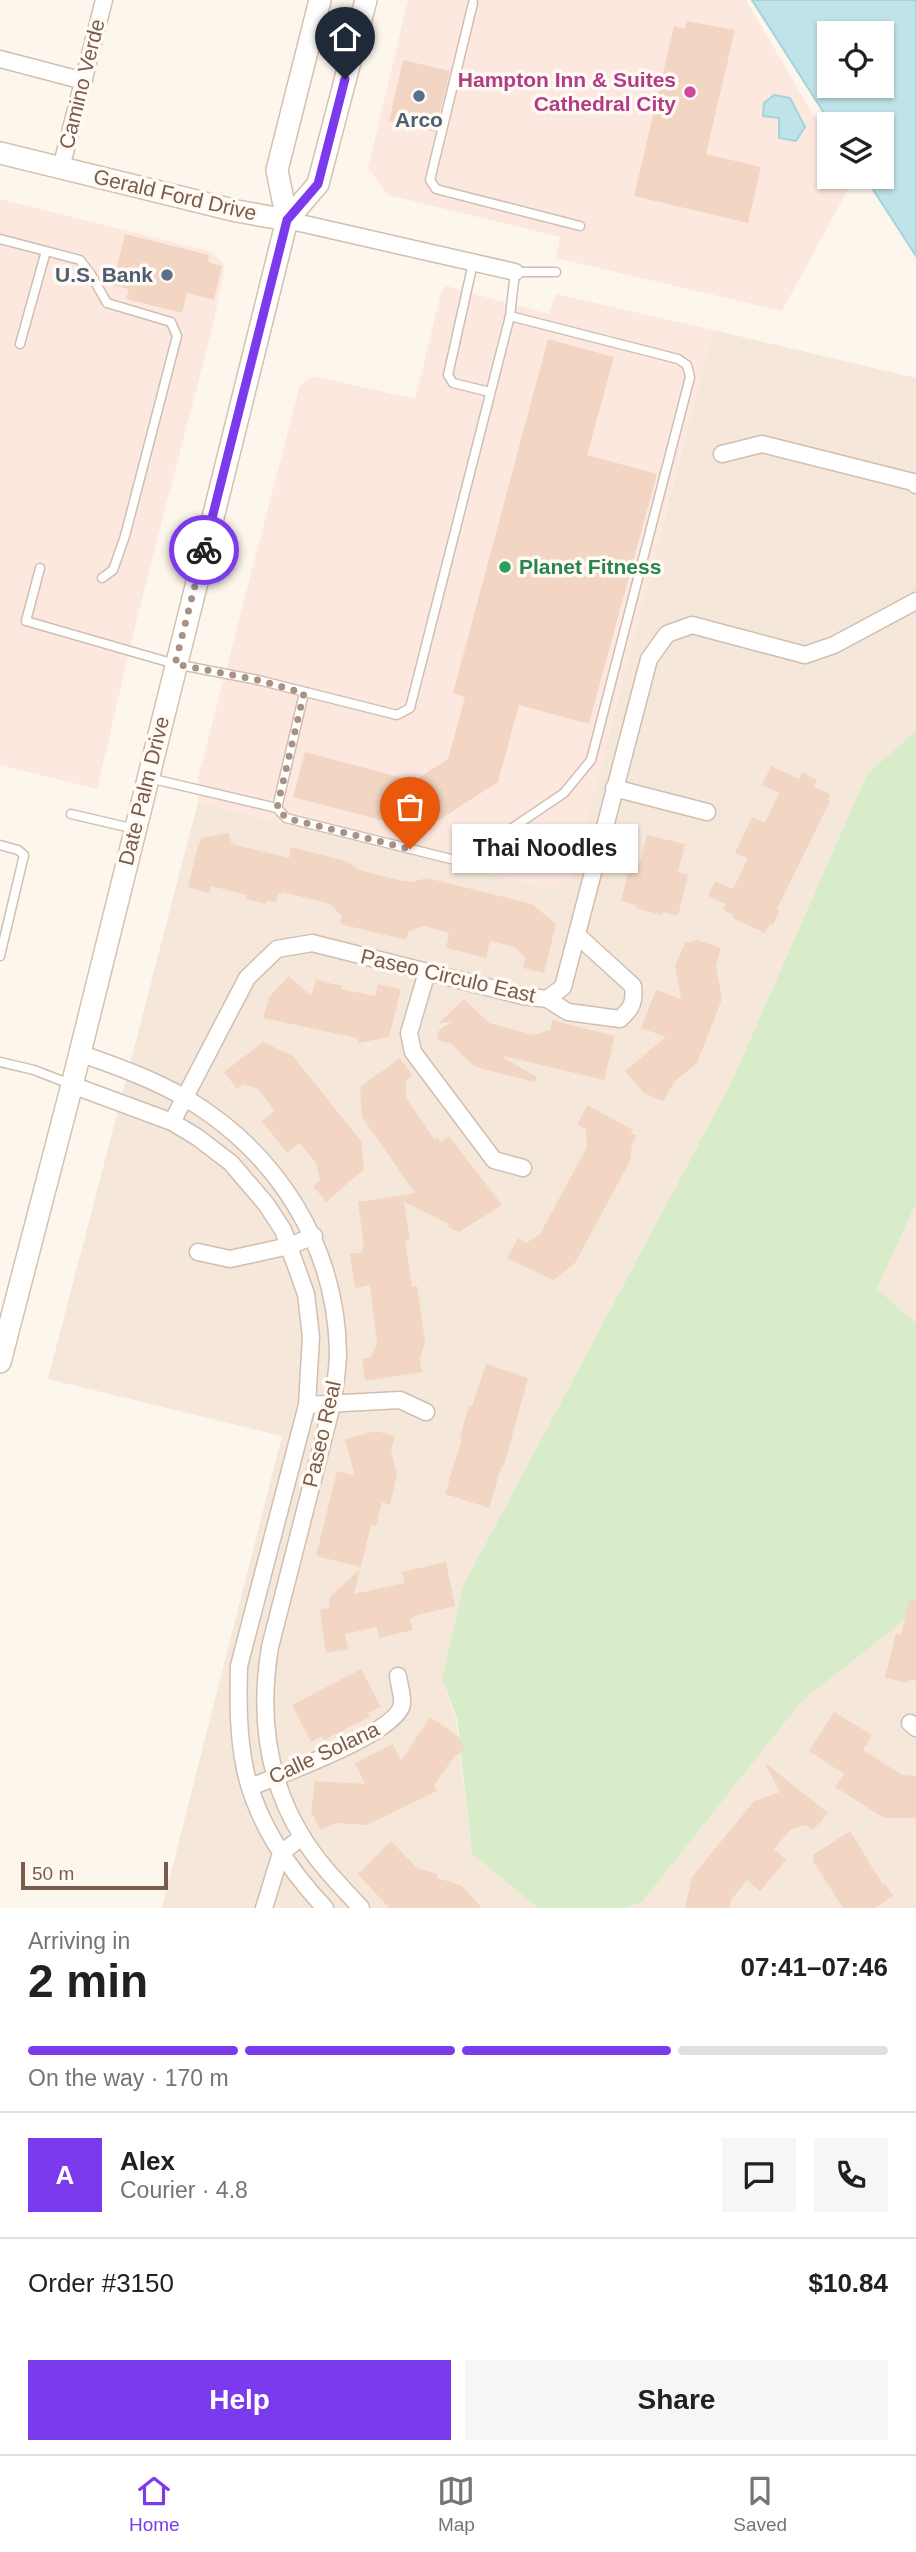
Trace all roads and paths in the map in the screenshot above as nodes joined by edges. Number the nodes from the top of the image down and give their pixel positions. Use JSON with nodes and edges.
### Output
{"nodes":[{"id":1,"x":104,"y":0,"type":"edge"},
{"id":2,"x":320,"y":0,"type":"edge"},
{"id":3,"x":366,"y":0,"type":"edge"},
{"id":4,"x":473,"y":3,"type":"dead end"},
{"id":5,"x":0,"y":59,"type":"edge"},
{"id":6,"x":84,"y":80,"type":"junction"},
{"id":7,"x":0,"y":153,"type":"edge"},
{"id":8,"x":61,"y":168,"type":"junction"},
{"id":9,"x":287,"y":220,"type":"junction"},
{"id":10,"x":580,"y":226,"type":"dead end"},
{"id":11,"x":0,"y":239,"type":"edge"},
{"id":12,"x":46,"y":251,"type":"junction"},
{"id":13,"x":474,"y":263,"type":"junction"},
{"id":14,"x":515,"y":272,"type":"junction"},
{"id":15,"x":556,"y":272,"type":"dead end"},
{"id":16,"x":510,"y":316,"type":"junction"},
{"id":17,"x":20,"y":344,"type":"dead end"},
{"id":18,"x":490,"y":393,"type":"junction"},
{"id":19,"x":722,"y":454,"type":"dead end"},
{"id":20,"x":916,"y":485,"type":"edge"},
{"id":21,"x":40,"y":568,"type":"dead end"},
{"id":22,"x":102,"y":578,"type":"dead end"},
{"id":23,"x":916,"y":601,"type":"edge"},
{"id":24,"x":175,"y":664,"type":"junction"},
{"id":25,"x":304,"y":693,"type":"junction"},
{"id":26,"x":147,"y":778,"type":"junction"},
{"id":27,"x":614,"y":788,"type":"junction"},
{"id":28,"x":277,"y":808,"type":"junction"},
{"id":29,"x":707,"y":812,"type":"dead end"},
{"id":30,"x":71,"y":814,"type":"dead end"},
{"id":31,"x":135,"y":829,"type":"junction"},
{"id":32,"x":0,"y":845,"type":"edge"},
{"id":33,"x":577,"y":935,"type":"junction"},
{"id":34,"x":0,"y":956,"type":"edge"},
{"id":35,"x":426,"y":972,"type":"junction"},
{"id":36,"x":547,"y":999,"type":"junction"},
{"id":37,"x":79,"y":1054,"type":"junction"},
{"id":38,"x":0,"y":1062,"type":"edge"},
{"id":39,"x":72,"y":1085,"type":"junction"},
{"id":40,"x":186,"y":1098,"type":"junction"},
{"id":41,"x":172,"y":1122,"type":"junction"},
{"id":42,"x":523,"y":1168,"type":"dead end"},
{"id":43,"x":314,"y":1236,"type":"junction"},
{"id":44,"x":289,"y":1246,"type":"junction"},
{"id":45,"x":198,"y":1252,"type":"dead end"},
{"id":46,"x":0,"y":1362,"type":"edge"},
{"id":47,"x":307,"y":1405,"type":"junction"},
{"id":48,"x":332,"y":1405,"type":"junction"},
{"id":49,"x":426,"y":1412,"type":"dead end"},
{"id":50,"x":258,"y":1591,"type":"junction"},
{"id":51,"x":283,"y":1597,"type":"junction"},
{"id":52,"x":398,"y":1676,"type":"dead end"},
{"id":53,"x":274,"y":1777,"type":"junction"},
{"id":54,"x":251,"y":1787,"type":"junction"},
{"id":55,"x":302,"y":1837,"type":"junction"},
{"id":56,"x":281,"y":1853,"type":"junction"},
{"id":57,"x":264,"y":1908,"type":"edge"},
{"id":58,"x":325,"y":1908,"type":"edge"},
{"id":59,"x":361,"y":1908,"type":"edge"}],
"edges":[{"from":1,"to":6,"type":"street","name":"Camino Verde"},
{"from":2,"to":9,"type":"main road","name":"Date Palm Drive"},
{"from":3,"to":9,"type":"main road","name":"Date Palm Drive"},
{"from":4,"to":10,"type":"lane"},
{"from":5,"to":6,"type":"street"},
{"from":6,"to":8,"type":"street","name":"Camino Verde"},
{"from":7,"to":8,"type":"main road","name":"Gerald Ford Drive"},
{"from":8,"to":9,"type":"main road","name":"Gerald Ford Drive"},
{"from":9,"to":13,"type":"street","name":"Gerald Ford Drive"},
{"from":9,"to":24,"type":"main road","name":"Date Palm Drive"},
{"from":11,"to":12,"type":"lane"},
{"from":12,"to":17,"type":"lane"},
{"from":12,"to":22,"type":"lane"},
{"from":13,"to":14,"type":"street","name":"Gerald Ford Drive"},
{"from":13,"to":18,"type":"lane"},
{"from":14,"to":15,"type":"lane"},
{"from":14,"to":16,"type":"lane"},
{"from":16,"to":18,"type":"lane"},
{"from":16,"to":28,"type":"lane"},
{"from":18,"to":25,"type":"lane"},
{"from":19,"to":20,"type":"street"},
{"from":21,"to":24,"type":"lane"},
{"from":23,"to":27,"type":"street","name":"Paseo Circulo East"},
{"from":24,"to":25,"type":"lane"},
{"from":24,"to":26,"type":"main road","name":"Date Palm Drive"},
{"from":25,"to":28,"type":"lane"},
{"from":26,"to":28,"type":"lane"},
{"from":26,"to":31,"type":"main road","name":"Date Palm Drive"},
{"from":27,"to":29,"type":"street"},
{"from":27,"to":33,"type":"street","name":"Paseo Circulo East"},
{"from":30,"to":31,"type":"lane"},
{"from":31,"to":37,"type":"main road","name":"Date Palm Drive"},
{"from":32,"to":34,"type":"lane"},
{"from":33,"to":36,"type":"street","name":"Paseo Circulo East"},
{"from":33,"to":36,"type":"street"},
{"from":35,"to":36,"type":"street","name":"Paseo Circulo East"},
{"from":35,"to":40,"type":"street","name":"Paseo Circulo East"},
{"from":35,"to":42,"type":"street"},
{"from":37,"to":39,"type":"main road","name":"Date Palm Drive"},
{"from":37,"to":40,"type":"street","name":"Paseo Real"},
{"from":38,"to":39,"type":"lane"},
{"from":39,"to":41,"type":"street","name":"Paseo Real"},
{"from":39,"to":46,"type":"main road","name":"Date Palm Drive"},
{"from":40,"to":41,"type":"street","name":"Paseo Circulo East"},
{"from":40,"to":43,"type":"street","name":"Paseo Real"},
{"from":41,"to":44,"type":"street","name":"Paseo Real"},
{"from":43,"to":44,"type":"street"},
{"from":43,"to":48,"type":"street","name":"Paseo Real"},
{"from":44,"to":45,"type":"street"},
{"from":44,"to":47,"type":"street","name":"Paseo Real"},
{"from":47,"to":48,"type":"street"},
{"from":47,"to":50,"type":"street","name":"Paseo Real"},
{"from":48,"to":49,"type":"street"},
{"from":48,"to":51,"type":"street","name":"Paseo Real"},
{"from":50,"to":51,"type":"street"},
{"from":50,"to":54,"type":"street","name":"Paseo Real"},
{"from":51,"to":53,"type":"street","name":"Paseo Real"},
{"from":52,"to":53,"type":"street","name":"Calle Solana"},
{"from":53,"to":54,"type":"street","name":"Calle Solana"},
{"from":53,"to":55,"type":"street","name":"Paseo Real"},
{"from":54,"to":56,"type":"street","name":"Paseo Real"},
{"from":55,"to":56,"type":"street"},
{"from":55,"to":59,"type":"street","name":"Paseo Real"},
{"from":56,"to":57,"type":"street"},
{"from":56,"to":58,"type":"street","name":"Paseo Real"}]}
